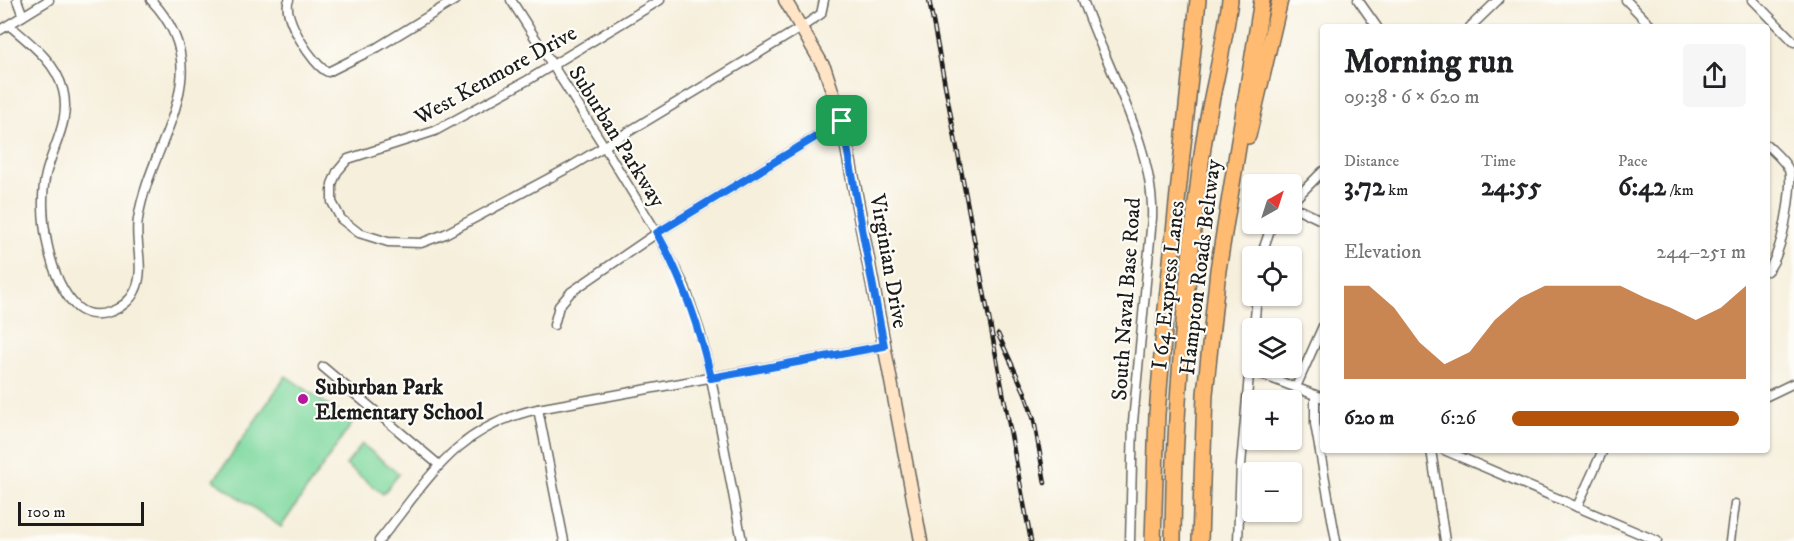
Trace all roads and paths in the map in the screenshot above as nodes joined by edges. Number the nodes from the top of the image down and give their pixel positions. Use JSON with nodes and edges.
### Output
{"nodes":[{"id":1,"x":17,"y":0,"type":"edge"},
{"id":2,"x":49,"y":0,"type":"edge"},
{"id":3,"x":151,"y":0,"type":"edge"},
{"id":4,"x":289,"y":0,"type":"edge"},
{"id":5,"x":455,"y":0,"type":"edge"},
{"id":6,"x":511,"y":0,"type":"edge"},
{"id":7,"x":660,"y":0,"type":"edge"},
{"id":8,"x":785,"y":0,"type":"edge"},
{"id":9,"x":824,"y":0,"type":"edge"},
{"id":10,"x":1083,"y":0,"type":"edge"},
{"id":11,"x":1193,"y":0,"type":"edge"},
{"id":12,"x":1198,"y":0,"type":"edge"},
{"id":13,"x":1230,"y":0,"type":"edge"},
{"id":14,"x":1235,"y":0,"type":"edge"},
{"id":15,"x":1257,"y":0,"type":"edge"},
{"id":16,"x":1262,"y":0,"type":"edge"},
{"id":17,"x":1280,"y":0,"type":"edge"},
{"id":18,"x":1358,"y":0,"type":"edge"},
{"id":19,"x":1498,"y":0,"type":"edge"},
{"id":20,"x":1626,"y":0,"type":"edge"},
{"id":21,"x":1754,"y":0,"type":"edge"},
{"id":22,"x":23,"y":16,"type":"junction"},
{"id":23,"x":1375,"y":24,"type":"edge"},
{"id":24,"x":1473,"y":24,"type":"edge"},
{"id":25,"x":1650,"y":24,"type":"edge"},
{"id":26,"x":9,"y":25,"type":"junction"},
{"id":27,"x":802,"y":27,"type":"junction"},
{"id":28,"x":0,"y":30,"type":"edge"},
{"id":29,"x":1256,"y":35,"type":"junction"},
{"id":30,"x":1194,"y":40,"type":"junction"},
{"id":31,"x":1794,"y":42,"type":"edge"},
{"id":32,"x":553,"y":65,"type":"junction"},
{"id":33,"x":842,"y":121,"type":"junction"},
{"id":34,"x":604,"y":146,"type":"junction"},
{"id":35,"x":1770,"y":148,"type":"edge"},
{"id":36,"x":1791,"y":168,"type":"edge"},
{"id":37,"x":1320,"y":174,"type":"edge"},
{"id":38,"x":1201,"y":177,"type":"junction"},
{"id":39,"x":1302,"y":193,"type":"edge"},
{"id":40,"x":1302,"y":209,"type":"edge"},
{"id":41,"x":1320,"y":219,"type":"edge"},
{"id":42,"x":1784,"y":225,"type":"junction"},
{"id":43,"x":1794,"y":227,"type":"edge"},
{"id":44,"x":657,"y":233,"type":"junction"},
{"id":45,"x":1770,"y":267,"type":"edge"},
{"id":46,"x":554,"y":325,"type":"dead end"},
{"id":47,"x":1320,"y":333,"type":"edge"},
{"id":48,"x":884,"y":346,"type":"junction"},
{"id":49,"x":323,"y":367,"type":"dead end"},
{"id":50,"x":711,"y":378,"type":"junction"},
{"id":51,"x":1249,"y":378,"type":"edge"},
{"id":52,"x":1272,"y":378,"type":"edge"},
{"id":53,"x":1794,"y":383,"type":"edge"},
{"id":54,"x":1296,"y":387,"type":"junction"},
{"id":55,"x":1205,"y":394,"type":"junction"},
{"id":56,"x":1770,"y":395,"type":"edge"},
{"id":57,"x":1319,"y":397,"type":"edge"},
{"id":58,"x":538,"y":409,"type":"junction"},
{"id":59,"x":1320,"y":452,"type":"edge"},
{"id":60,"x":1320,"y":453,"type":"edge"},
{"id":61,"x":1431,"y":453,"type":"edge"},
{"id":62,"x":1452,"y":453,"type":"edge"},
{"id":63,"x":1602,"y":453,"type":"edge"},
{"id":64,"x":439,"y":465,"type":"junction"},
{"id":65,"x":1735,"y":504,"type":"dead end"},
{"id":66,"x":1577,"y":507,"type":"junction"},
{"id":67,"x":379,"y":541,"type":"edge"},
{"id":68,"x":564,"y":541,"type":"edge"},
{"id":69,"x":742,"y":541,"type":"edge"},
{"id":70,"x":921,"y":541,"type":"edge"},
{"id":71,"x":1130,"y":541,"type":"edge"},
{"id":72,"x":1153,"y":541,"type":"edge"},
{"id":73,"x":1173,"y":541,"type":"edge"},
{"id":74,"x":1200,"y":541,"type":"edge"},
{"id":75,"x":1238,"y":541,"type":"edge"},
{"id":76,"x":1336,"y":541,"type":"edge"},
{"id":77,"x":1445,"y":541,"type":"edge"},
{"id":78,"x":1657,"y":541,"type":"edge"},
{"id":79,"x":1730,"y":541,"type":"edge"}],
"edges":[{"from":1,"to":22,"type":"street"},
{"from":2,"to":22,"type":"street"},
{"from":3,"to":26,"type":"street"},
{"from":4,"to":5,"type":"street"},
{"from":6,"to":32,"type":"street","name":"Suburban Parkway"},
{"from":7,"to":32,"type":"street","name":"West Kenmore Drive"},
{"from":8,"to":27,"type":"street","name":"Virginian Drive"},
{"from":9,"to":27,"type":"street"},
{"from":10,"to":71,"type":"street","name":"South Naval Base Road"},
{"from":11,"to":30,"type":"highway"},
{"from":12,"to":30,"type":"highway","name":"Hampton Roads Beltway"},
{"from":13,"to":38,"type":"highway"},
{"from":14,"to":38,"type":"highway"},
{"from":15,"to":29,"type":"highway"},
{"from":16,"to":29,"type":"highway","name":"Hampton Roads Beltway"},
{"from":17,"to":55,"type":"highway"},
{"from":18,"to":23,"type":"street"},
{"from":19,"to":24,"type":"street"},
{"from":20,"to":25,"type":"street"},
{"from":21,"to":31,"type":"street"},
{"from":22,"to":26,"type":"street"},
{"from":26,"to":28,"type":"street"},
{"from":27,"to":33,"type":"street","name":"Virginian Drive"},
{"from":27,"to":34,"type":"street"},
{"from":29,"to":55,"type":"highway","name":"Hampton Roads Beltway"},
{"from":30,"to":72,"type":"highway","name":"Hampton Roads Beltway"},
{"from":32,"to":34,"type":"street","name":"Suburban Parkway"},
{"from":32,"to":34,"type":"street","name":"West Kenmore Drive"},
{"from":33,"to":44,"type":"street"},
{"from":33,"to":48,"type":"street","name":"Virginian Drive"},
{"from":34,"to":44,"type":"street","name":"Suburban Parkway"},
{"from":35,"to":36,"type":"street"},
{"from":36,"to":42,"type":"street"},
{"from":37,"to":39,"type":"street"},
{"from":38,"to":73,"type":"highway","name":"I 64 Express Lanes"},
{"from":40,"to":41,"type":"street"},
{"from":42,"to":43,"type":"street"},
{"from":42,"to":45,"type":"street"},
{"from":44,"to":46,"type":"street"},
{"from":44,"to":50,"type":"street","name":"Suburban Parkway"},
{"from":47,"to":54,"type":"street"},
{"from":48,"to":50,"type":"street"},
{"from":48,"to":70,"type":"street","name":"Virginian Drive"},
{"from":49,"to":64,"type":"street"},
{"from":50,"to":58,"type":"street"},
{"from":50,"to":69,"type":"street","name":"Suburban Parkway"},
{"from":51,"to":75,"type":"street"},
{"from":52,"to":54,"type":"street"},
{"from":53,"to":56,"type":"street"},
{"from":54,"to":57,"type":"street"},
{"from":55,"to":74,"type":"highway","name":"Hampton Roads Beltway"},
{"from":57,"to":59,"type":"street"},
{"from":58,"to":64,"type":"street"},
{"from":58,"to":68,"type":"street"},
{"from":60,"to":76,"type":"street"},
{"from":61,"to":77,"type":"street"},
{"from":62,"to":66,"type":"street"},
{"from":63,"to":66,"type":"street"},
{"from":64,"to":67,"type":"street"},
{"from":65,"to":79,"type":"street"},
{"from":66,"to":78,"type":"street"}]}
